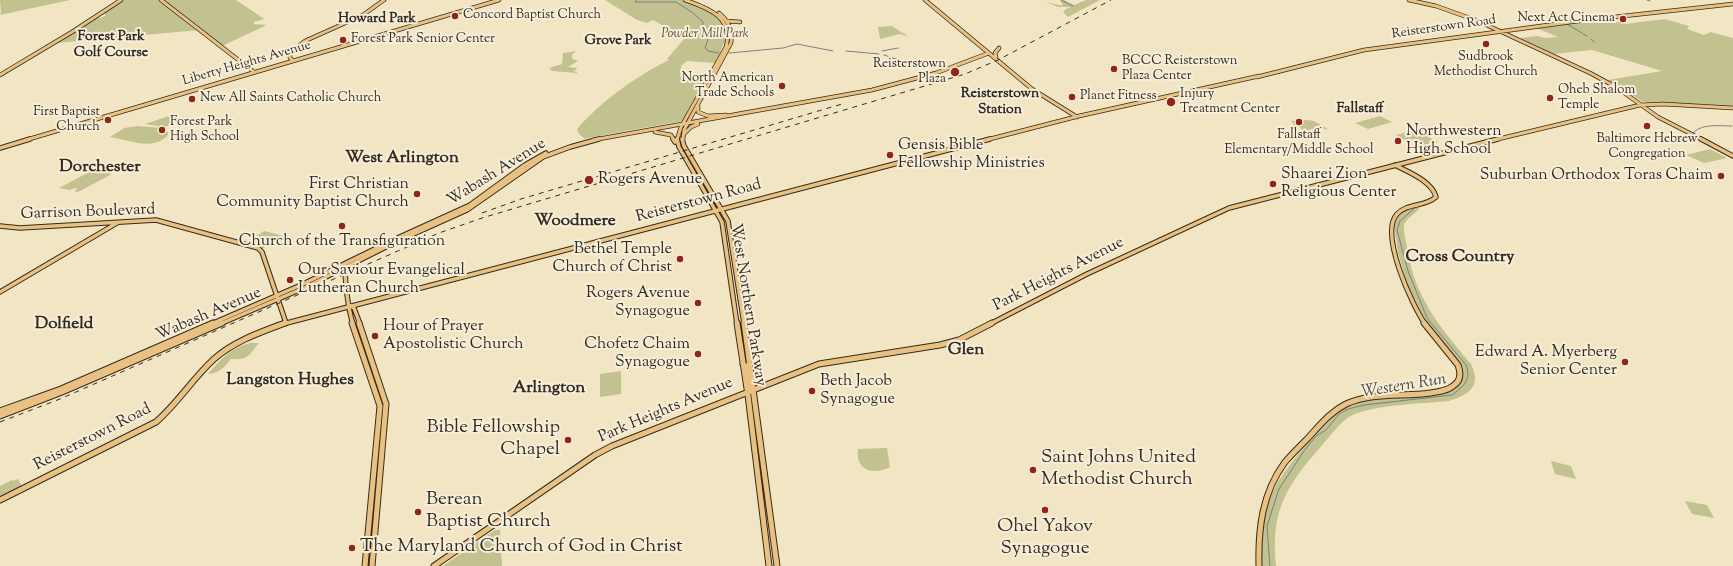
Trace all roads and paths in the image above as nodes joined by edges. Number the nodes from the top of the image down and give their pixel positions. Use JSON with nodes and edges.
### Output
{"nodes":[{"id":1,"x":121,"y":0,"type":"edge"},
{"id":2,"x":161,"y":0,"type":"edge"},
{"id":3,"x":384,"y":0,"type":"edge"},
{"id":4,"x":500,"y":0,"type":"edge"},
{"id":5,"x":685,"y":0,"type":"edge"},
{"id":6,"x":691,"y":0,"type":"edge"},
{"id":7,"x":925,"y":0,"type":"edge"},
{"id":8,"x":1409,"y":0,"type":"edge"},
{"id":9,"x":1732,"y":4,"type":"edge"},
{"id":10,"x":727,"y":21,"type":"junction"},
{"id":11,"x":740,"y":22,"type":"dead end"},
{"id":12,"x":1501,"y":31,"type":"junction"},
{"id":13,"x":980,"y":46,"type":"junction"},
{"id":14,"x":1000,"y":48,"type":"dead end"},
{"id":15,"x":989,"y":52,"type":"junction"},
{"id":16,"x":974,"y":58,"type":"junction"},
{"id":17,"x":997,"y":59,"type":"junction"},
{"id":18,"x":293,"y":61,"type":"junction"},
{"id":19,"x":1302,"y":65,"type":"junction"},
{"id":20,"x":1290,"y":68,"type":"junction"},
{"id":21,"x":254,"y":72,"type":"junction"},
{"id":22,"x":0,"y":75,"type":"edge"},
{"id":23,"x":1259,"y":76,"type":"junction"},
{"id":24,"x":1191,"y":90,"type":"junction"},
{"id":25,"x":1182,"y":94,"type":"junction"},
{"id":26,"x":698,"y":104,"type":"junction"},
{"id":27,"x":1130,"y":104,"type":"junction"},
{"id":28,"x":1640,"y":105,"type":"junction"},
{"id":29,"x":1122,"y":108,"type":"junction"},
{"id":30,"x":1733,"y":108,"type":"edge"},
{"id":31,"x":1066,"y":110,"type":"junction"},
{"id":32,"x":1098,"y":112,"type":"junction"},
{"id":33,"x":728,"y":115,"type":"junction"},
{"id":34,"x":1077,"y":117,"type":"junction"},
{"id":35,"x":714,"y":120,"type":"junction"},
{"id":36,"x":688,"y":123,"type":"junction"},
{"id":37,"x":682,"y":124,"type":"junction"},
{"id":38,"x":642,"y":132,"type":"junction"},
{"id":39,"x":683,"y":136,"type":"junction"},
{"id":40,"x":678,"y":144,"type":"junction"},
{"id":41,"x":0,"y":148,"type":"edge"},
{"id":42,"x":1733,"y":156,"type":"edge"},
{"id":43,"x":1394,"y":165,"type":"junction"},
{"id":44,"x":697,"y":178,"type":"junction"},
{"id":45,"x":706,"y":183,"type":"junction"},
{"id":46,"x":722,"y":209,"type":"junction"},
{"id":47,"x":717,"y":211,"type":"junction"},
{"id":48,"x":119,"y":222,"type":"junction"},
{"id":49,"x":0,"y":226,"type":"edge"},
{"id":50,"x":408,"y":233,"type":"junction"},
{"id":51,"x":413,"y":234,"type":"junction"},
{"id":52,"x":345,"y":266,"type":"junction"},
{"id":53,"x":0,"y":292,"type":"edge"},
{"id":54,"x":278,"y":300,"type":"junction"},
{"id":55,"x":349,"y":305,"type":"junction"},
{"id":56,"x":286,"y":323,"type":"junction"},
{"id":57,"x":167,"y":345,"type":"junction"},
{"id":58,"x":743,"y":364,"type":"junction"},
{"id":59,"x":754,"y":389,"type":"junction"},
{"id":60,"x":747,"y":391,"type":"junction"},
{"id":61,"x":0,"y":411,"type":"edge"},
{"id":62,"x":0,"y":416,"type":"edge"},
{"id":63,"x":0,"y":500,"type":"edge"},
{"id":64,"x":365,"y":566,"type":"edge"},
{"id":65,"x":372,"y":566,"type":"edge"},
{"id":66,"x":434,"y":566,"type":"edge"},
{"id":67,"x":769,"y":566,"type":"edge"},
{"id":68,"x":777,"y":566,"type":"edge"},
{"id":69,"x":1258,"y":566,"type":"edge"}],
"edges":[{"from":1,"to":22,"type":"main road"},
{"from":2,"to":21,"type":"main road"},
{"from":3,"to":18,"type":"main road"},
{"from":4,"to":18,"type":"main road","name":"Liberty Heights Avenue"},
{"from":5,"to":37,"type":"main road"},
{"from":6,"to":10,"type":"main road"},
{"from":7,"to":13,"type":"main road"},
{"from":8,"to":12,"type":"main road"},
{"from":9,"to":12,"type":"main road","name":"Reisterstown Road"},
{"from":10,"to":11,"type":"main road"},
{"from":10,"to":26,"type":"main road"},
{"from":12,"to":19,"type":"main road","name":"Reisterstown Road"},
{"from":12,"to":28,"type":"main road"},
{"from":13,"to":15,"type":"main road"},
{"from":13,"to":16,"type":"main road"},
{"from":14,"to":17,"type":"main road"},
{"from":15,"to":16,"type":"main road","name":"Wabash Avenue"},
{"from":15,"to":17,"type":"main road"},
{"from":16,"to":17,"type":"main road"},
{"from":16,"to":33,"type":"main road","name":"Wabash Avenue"},
{"from":16,"to":35,"type":"main road","name":"Wabash Avenue"},
{"from":17,"to":31,"type":"main road"},
{"from":18,"to":21,"type":"main road","name":"Liberty Heights Avenue"},
{"from":19,"to":20,"type":"main road","name":"Reisterstown Road"},
{"from":19,"to":20,"type":"main road"},
{"from":20,"to":23,"type":"main road","name":"Reisterstown Road"},
{"from":21,"to":41,"type":"main road","name":"Liberty Heights Avenue"},
{"from":23,"to":24,"type":"main road","name":"Reisterstown Road"},
{"from":23,"to":25,"type":"main road","name":"Reisterstown Road"},
{"from":24,"to":25,"type":"main road"},
{"from":24,"to":27,"type":"main road","name":"Reisterstown Road"},
{"from":25,"to":29,"type":"main road","name":"Reisterstown Road"},
{"from":26,"to":33,"type":"main road"},
{"from":26,"to":36,"type":"main road"},
{"from":27,"to":29,"type":"main road"},
{"from":27,"to":32,"type":"main road","name":"Reisterstown Road"},
{"from":28,"to":30,"type":"main road","name":"Park Heights Avenue"},
{"from":28,"to":42,"type":"main road"},
{"from":28,"to":43,"type":"main road","name":"Park Heights Avenue"},
{"from":29,"to":34,"type":"main road","name":"Reisterstown Road"},
{"from":31,"to":32,"type":"main road"},
{"from":31,"to":34,"type":"main road"},
{"from":32,"to":34,"type":"main road","name":"Reisterstown Road"},
{"from":33,"to":36,"type":"main road","name":"Wabash Avenue"},
{"from":34,"to":46,"type":"main road","name":"Reisterstown Road"},
{"from":35,"to":36,"type":"main road","name":"Wabash Avenue"},
{"from":35,"to":39,"type":"main road"},
{"from":36,"to":37,"type":"main road","name":"Wabash Avenue"},
{"from":36,"to":39,"type":"main road"},
{"from":37,"to":38,"type":"main road","name":"Wabash Avenue"},
{"from":37,"to":40,"type":"main road"},
{"from":37,"to":50,"type":"main road","name":"Wabash Avenue"},
{"from":38,"to":40,"type":"main road"},
{"from":38,"to":51,"type":"main road","name":"Wabash Avenue"},
{"from":39,"to":45,"type":"main road","name":"West Northern Parkway"},
{"from":40,"to":44,"type":"main road","name":"West Northern Parkway"},
{"from":43,"to":59,"type":"main road","name":"Park Heights Avenue"},
{"from":43,"to":69,"type":"main road"},
{"from":44,"to":45,"type":"main road"},
{"from":44,"to":47,"type":"main road","name":"West Northern Parkway"},
{"from":45,"to":46,"type":"main road","name":"West Northern Parkway"},
{"from":46,"to":47,"type":"main road","name":"Reisterstown Road"},
{"from":46,"to":59,"type":"main road","name":"West Northern Parkway"},
{"from":47,"to":55,"type":"main road","name":"Reisterstown Road"},
{"from":47,"to":58,"type":"main road","name":"West Northern Parkway"},
{"from":48,"to":49,"type":"main road","name":"Garrison Boulevard"},
{"from":48,"to":53,"type":"main road"},
{"from":48,"to":54,"type":"main road","name":"Garrison Boulevard"},
{"from":50,"to":51,"type":"main road"},
{"from":50,"to":52,"type":"main road","name":"Wabash Avenue"},
{"from":51,"to":52,"type":"main road","name":"Wabash Avenue"},
{"from":52,"to":54,"type":"main road","name":"Wabash Avenue"},
{"from":52,"to":55,"type":"main road"},
{"from":54,"to":56,"type":"main road"},
{"from":54,"to":57,"type":"main road","name":"Wabash Avenue"},
{"from":55,"to":56,"type":"main road","name":"Reisterstown Road"},
{"from":55,"to":64,"type":"main road"},
{"from":55,"to":65,"type":"main road"},
{"from":56,"to":63,"type":"main road","name":"Reisterstown Road"},
{"from":57,"to":61,"type":"main road","name":"Wabash Avenue"},
{"from":57,"to":62,"type":"main road","name":"Wabash Avenue"},
{"from":58,"to":59,"type":"main road"},
{"from":58,"to":60,"type":"main road","name":"West Northern Parkway"},
{"from":59,"to":60,"type":"main road","name":"Park Heights Avenue"},
{"from":59,"to":68,"type":"main road","name":"West Northern Parkway"},
{"from":60,"to":66,"type":"main road","name":"Park Heights Avenue"},
{"from":60,"to":67,"type":"main road","name":"West Northern Parkway"}]}
